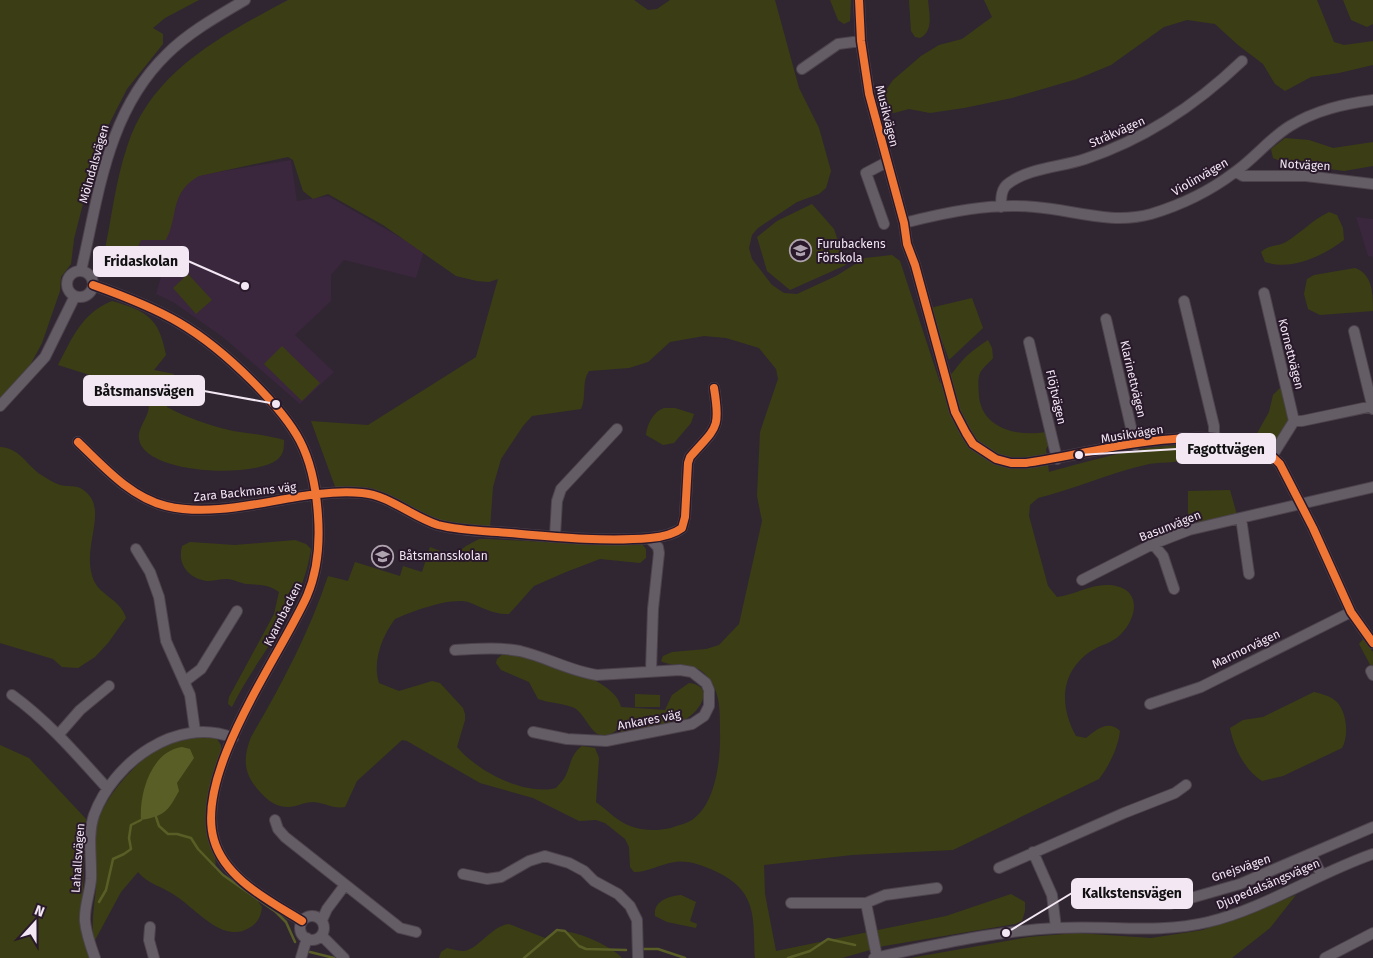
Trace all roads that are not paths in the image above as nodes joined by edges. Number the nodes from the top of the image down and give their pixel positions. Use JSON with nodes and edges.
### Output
{"nodes":[{"id":1,"x":244,"y":0,"type":"edge"},
{"id":2,"x":859,"y":0,"type":"edge"},
{"id":3,"x":861,"y":41,"type":"junction"},
{"id":4,"x":1242,"y":60,"type":"dead end"},
{"id":5,"x":802,"y":69,"type":"dead end"},
{"id":6,"x":1373,"y":100,"type":"edge"},
{"id":7,"x":887,"y":162,"type":"junction"},
{"id":8,"x":1236,"y":172,"type":"junction"},
{"id":9,"x":1373,"y":184,"type":"edge"},
{"id":10,"x":1001,"y":207,"type":"junction"},
{"id":11,"x":884,"y":224,"type":"dead end"},
{"id":12,"x":904,"y":224,"type":"junction"},
{"id":13,"x":81,"y":270,"type":"junction"},
{"id":14,"x":93,"y":286,"type":"junction"},
{"id":15,"x":1264,"y":293,"type":"dead end"},
{"id":16,"x":75,"y":296,"type":"junction"},
{"id":17,"x":1184,"y":301,"type":"dead end"},
{"id":18,"x":1106,"y":319,"type":"dead end"},
{"id":19,"x":1354,"y":330,"type":"dead end"},
{"id":20,"x":1029,"y":342,"type":"dead end"},
{"id":21,"x":714,"y":388,"type":"dead end"},
{"id":22,"x":0,"y":406,"type":"edge"},
{"id":23,"x":1373,"y":407,"type":"edge"},
{"id":24,"x":1294,"y":421,"type":"junction"},
{"id":25,"x":616,"y":429,"type":"dead end"},
{"id":26,"x":1214,"y":438,"type":"junction"},
{"id":27,"x":78,"y":442,"type":"dead end"},
{"id":28,"x":1135,"y":445,"type":"junction"},
{"id":29,"x":1272,"y":456,"type":"junction"},
{"id":30,"x":1057,"y":459,"type":"junction"},
{"id":31,"x":1373,"y":487,"type":"edge"},
{"id":32,"x":317,"y":496,"type":"junction"},
{"id":33,"x":1301,"y":504,"type":"junction"},
{"id":34,"x":1240,"y":518,"type":"junction"},
{"id":35,"x":555,"y":536,"type":"junction"},
{"id":36,"x":648,"y":538,"type":"junction"},
{"id":37,"x":1153,"y":544,"type":"junction"},
{"id":38,"x":136,"y":549,"type":"dead end"},
{"id":39,"x":1249,"y":574,"type":"dead end"},
{"id":40,"x":1082,"y":580,"type":"dead end"},
{"id":41,"x":1174,"y":589,"type":"dead end"},
{"id":42,"x":237,"y":611,"type":"dead end"},
{"id":43,"x":1352,"y":612,"type":"junction"},
{"id":44,"x":1373,"y":643,"type":"edge"},
{"id":45,"x":455,"y":650,"type":"dead end"},
{"id":46,"x":651,"y":671,"type":"junction"},
{"id":47,"x":184,"y":682,"type":"junction"},
{"id":48,"x":109,"y":686,"type":"dead end"},
{"id":49,"x":12,"y":695,"type":"dead end"},
{"id":50,"x":1150,"y":704,"type":"dead end"},
{"id":51,"x":195,"y":731,"type":"junction"},
{"id":52,"x":533,"y":732,"type":"dead end"},
{"id":53,"x":58,"y":734,"type":"junction"},
{"id":54,"x":233,"y":738,"type":"junction"},
{"id":55,"x":1186,"y":785,"type":"dead end"},
{"id":56,"x":107,"y":788,"type":"junction"},
{"id":57,"x":275,"y":820,"type":"dead end"},
{"id":58,"x":1373,"y":827,"type":"edge"},
{"id":59,"x":1033,"y":852,"type":"junction"},
{"id":60,"x":1311,"y":854,"type":"junction"},
{"id":61,"x":1373,"y":854,"type":"edge"},
{"id":62,"x":999,"y":868,"type":"dead end"},
{"id":63,"x":463,"y":874,"type":"dead end"},
{"id":64,"x":1321,"y":874,"type":"junction"},
{"id":65,"x":345,"y":885,"type":"junction"},
{"id":66,"x":937,"y":888,"type":"dead end"},
{"id":67,"x":791,"y":902,"type":"dead end"},
{"id":68,"x":866,"y":903,"type":"junction"},
{"id":69,"x":1117,"y":903,"type":"dead end"},
{"id":70,"x":322,"y":920,"type":"junction"},
{"id":71,"x":302,"y":921,"type":"junction"},
{"id":72,"x":150,"y":927,"type":"dead end"},
{"id":73,"x":1056,"y":928,"type":"junction"},
{"id":74,"x":416,"y":932,"type":"dead end"},
{"id":75,"x":1373,"y":933,"type":"edge"},
{"id":76,"x":322,"y":936,"type":"junction"},
{"id":77,"x":307,"y":938,"type":"junction"},
{"id":78,"x":95,"y":958,"type":"edge"},
{"id":79,"x":154,"y":958,"type":"edge"},
{"id":80,"x":301,"y":958,"type":"edge"},
{"id":81,"x":344,"y":958,"type":"edge"},
{"id":82,"x":638,"y":958,"type":"edge"},
{"id":83,"x":875,"y":958,"type":"edge"},
{"id":84,"x":1325,"y":958,"type":"edge"}],
"edges":[{"from":1,"to":13,"type":"street","name":"Mölndalsvägen"},
{"from":2,"to":3,"type":"street","name":"Musikvägen"},
{"from":3,"to":5,"type":"street"},
{"from":3,"to":7,"type":"street","name":"Musikvägen"},
{"from":4,"to":10,"type":"street","name":"Stråkvägen"},
{"from":6,"to":8,"type":"street","name":"Violinvägen"},
{"from":7,"to":11,"type":"street"},
{"from":7,"to":12,"type":"street","name":"Musikvägen"},
{"from":8,"to":9,"type":"street","name":"Notvägen"},
{"from":8,"to":10,"type":"street","name":"Violinvägen"},
{"from":10,"to":12,"type":"street","name":"Violinvägen"},
{"from":12,"to":30,"type":"street","name":"Musikvägen"},
{"from":13,"to":14,"type":"street"},
{"from":13,"to":16,"type":"street"},
{"from":14,"to":16,"type":"street"},
{"from":14,"to":32,"type":"street","name":"Kvarnbacken"},
{"from":15,"to":24,"type":"street","name":"Kornettvägen"},
{"from":16,"to":22,"type":"street"},
{"from":17,"to":26,"type":"street"},
{"from":18,"to":28,"type":"street","name":"Klarinettvägen"},
{"from":19,"to":23,"type":"street"},
{"from":20,"to":30,"type":"street","name":"Flöjtvägen"},
{"from":21,"to":36,"type":"street","name":"Zara Backmans väg"},
{"from":23,"to":24,"type":"street"},
{"from":24,"to":29,"type":"street"},
{"from":25,"to":35,"type":"street"},
{"from":26,"to":28,"type":"street","name":"Musikvägen"},
{"from":26,"to":29,"type":"street","name":"Musikvägen"},
{"from":27,"to":32,"type":"street","name":"Zara Backmans väg"},
{"from":28,"to":30,"type":"street","name":"Musikvägen"},
{"from":29,"to":33,"type":"street","name":"Musikvägen"},
{"from":31,"to":33,"type":"street","name":"Basunvägen"},
{"from":32,"to":35,"type":"street","name":"Zara Backmans väg"},
{"from":32,"to":54,"type":"street","name":"Kvarnbacken"},
{"from":33,"to":34,"type":"street","name":"Basunvägen"},
{"from":33,"to":43,"type":"street","name":"Musikvägen"},
{"from":34,"to":37,"type":"street","name":"Basunvägen"},
{"from":34,"to":39,"type":"street"},
{"from":35,"to":36,"type":"street","name":"Zara Backmans väg"},
{"from":36,"to":46,"type":"street"},
{"from":37,"to":40,"type":"street","name":"Basunvägen"},
{"from":37,"to":41,"type":"street"},
{"from":38,"to":47,"type":"street"},
{"from":42,"to":47,"type":"street"},
{"from":43,"to":44,"type":"street","name":"Musikvägen"},
{"from":43,"to":50,"type":"street","name":"Marmorvägen"},
{"from":45,"to":46,"type":"street","name":"Ankares väg"},
{"from":46,"to":52,"type":"street","name":"Ankares väg"},
{"from":47,"to":51,"type":"street"},
{"from":48,"to":53,"type":"street"},
{"from":49,"to":53,"type":"street"},
{"from":51,"to":54,"type":"street","name":"Lahallsvägen"},
{"from":51,"to":56,"type":"street","name":"Lahallsvägen"},
{"from":53,"to":56,"type":"street"},
{"from":54,"to":71,"type":"street","name":"Kvarnbacken"},
{"from":55,"to":59,"type":"street"},
{"from":56,"to":78,"type":"street","name":"Lahallsvägen"},
{"from":57,"to":65,"type":"street"},
{"from":58,"to":60,"type":"street","name":"Gnejsvägen"},
{"from":59,"to":62,"type":"street"},
{"from":59,"to":73,"type":"street"},
{"from":60,"to":64,"type":"street"},
{"from":60,"to":69,"type":"street","name":"Gnejsvägen"},
{"from":61,"to":64,"type":"street","name":"Djupedalsängsvägen"},
{"from":63,"to":82,"type":"street"},
{"from":64,"to":73,"type":"street","name":"Djupedalsängsvägen"},
{"from":65,"to":70,"type":"street"},
{"from":65,"to":74,"type":"street"},
{"from":66,"to":68,"type":"street"},
{"from":67,"to":68,"type":"street"},
{"from":68,"to":83,"type":"street"},
{"from":70,"to":71,"type":"street"},
{"from":70,"to":76,"type":"street"},
{"from":71,"to":77,"type":"street"},
{"from":72,"to":79,"type":"street"},
{"from":73,"to":83,"type":"street","name":"Djupedalsängsvägen"},
{"from":75,"to":84,"type":"street"},
{"from":76,"to":77,"type":"street"},
{"from":76,"to":81,"type":"street"},
{"from":77,"to":80,"type":"street"}]}
